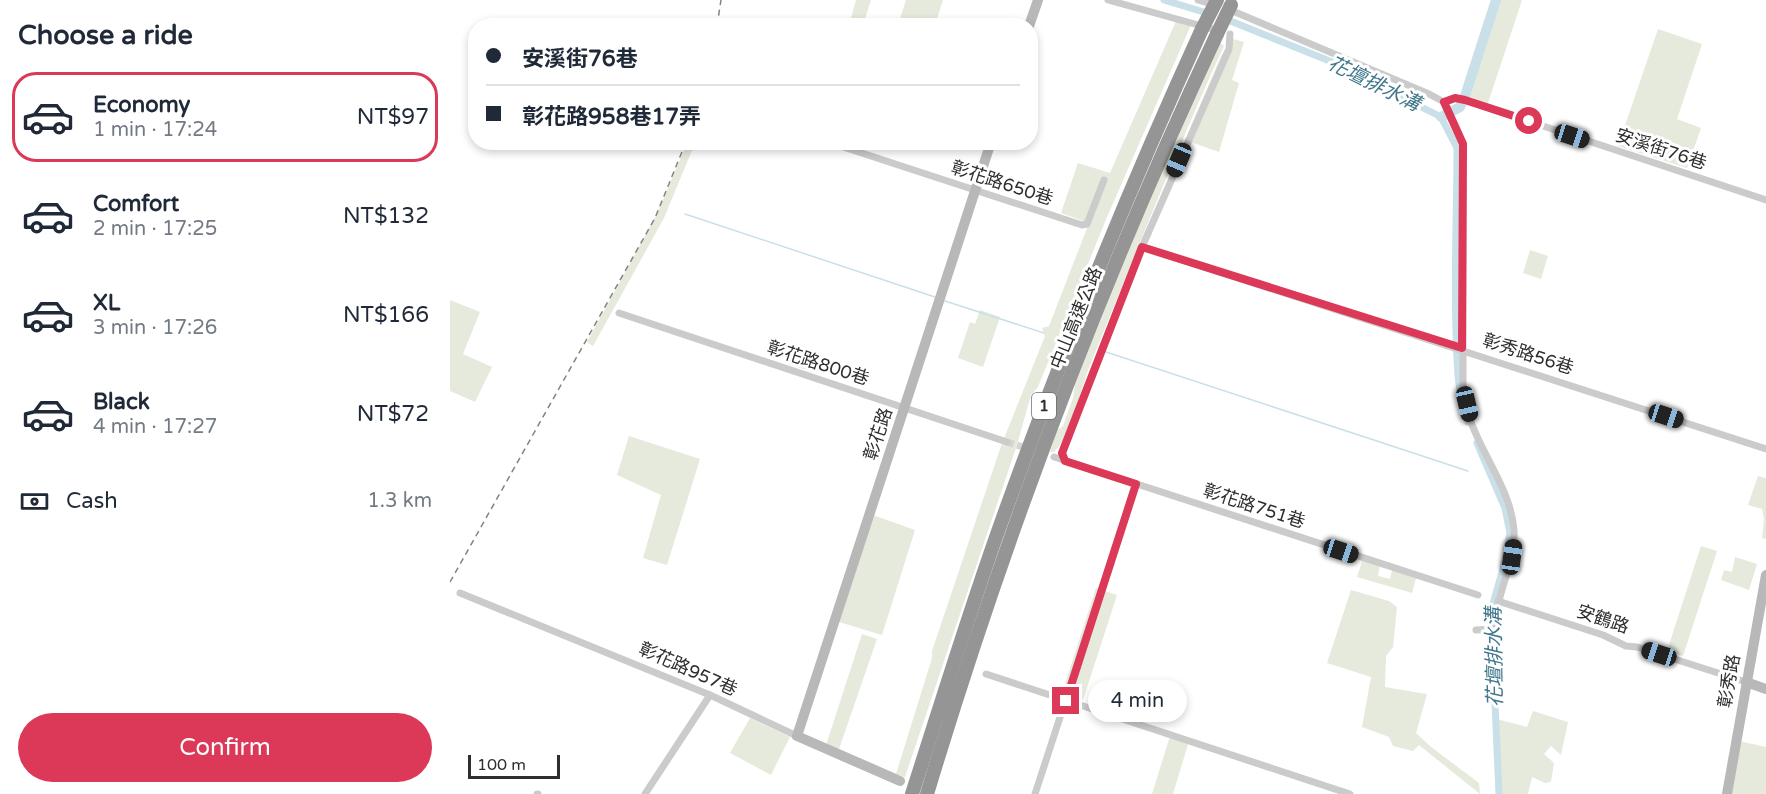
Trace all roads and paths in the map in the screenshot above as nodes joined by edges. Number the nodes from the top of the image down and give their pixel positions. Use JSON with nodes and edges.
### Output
{"nodes":[{"id":1,"x":1038,"y":0,"type":"edge"},
{"id":2,"x":1108,"y":0,"type":"edge"},
{"id":3,"x":1198,"y":0,"type":"edge"},
{"id":4,"x":1216,"y":0,"type":"edge"},
{"id":5,"x":1232,"y":2,"type":"edge"},
{"id":6,"x":1032,"y":18,"type":"edge"},
{"id":7,"x":1225,"y":34,"type":"junction"},
{"id":8,"x":1444,"y":102,"type":"junction"},
{"id":9,"x":853,"y":150,"type":"edge"},
{"id":10,"x":988,"y":150,"type":"edge"},
{"id":11,"x":1104,"y":180,"type":"dead end"},
{"id":12,"x":976,"y":190,"type":"junction"},
{"id":13,"x":1766,"y":200,"type":"edge"},
{"id":14,"x":1142,"y":247,"type":"junction"},
{"id":15,"x":619,"y":313,"type":"dead end"},
{"id":16,"x":1462,"y":348,"type":"junction"},
{"id":17,"x":904,"y":407,"type":"junction"},
{"id":18,"x":1007,"y":442,"type":"tunnel mouth"},
{"id":19,"x":1766,"y":449,"type":"edge"},
{"id":20,"x":1054,"y":457,"type":"dead end"},
{"id":21,"x":1065,"y":461,"type":"junction"},
{"id":22,"x":1136,"y":484,"type":"junction"},
{"id":23,"x":1766,"y":575,"type":"edge"},
{"id":24,"x":460,"y":593,"type":"dead end"},
{"id":25,"x":1478,"y":595,"type":"dead end"},
{"id":26,"x":1498,"y":601,"type":"junction"},
{"id":27,"x":1476,"y":630,"type":"dead end"},
{"id":28,"x":986,"y":674,"type":"dead end"},
{"id":29,"x":1746,"y":682,"type":"junction"},
{"id":30,"x":1766,"y":689,"type":"edge"},
{"id":31,"x":710,"y":695,"type":"junction"},
{"id":32,"x":1066,"y":701,"type":"junction"},
{"id":33,"x":796,"y":736,"type":"junction"},
{"id":34,"x":900,"y":781,"type":"dead end"},
{"id":35,"x":645,"y":794,"type":"edge"},
{"id":36,"x":912,"y":794,"type":"edge"},
{"id":37,"x":927,"y":794,"type":"edge"},
{"id":38,"x":1035,"y":794,"type":"edge"},
{"id":39,"x":1350,"y":794,"type":"edge"},
{"id":40,"x":1727,"y":794,"type":"edge"}],
"edges":[{"from":1,"to":6,"type":"street"},
{"from":2,"to":7,"type":"street"},
{"from":3,"to":8,"type":"street"},
{"from":4,"to":36,"type":"highway","name":"中山高速公路","number":"1","bridge":true},
{"from":5,"to":7,"type":"highway","name":"中山高速公路","number":"1","bridge":true},
{"from":7,"to":14,"type":"street"},
{"from":7,"to":37,"type":"highway","name":"中山高速公路","number":"1"},
{"from":8,"to":13,"type":"street","name":"安溪街76巷"},
{"from":8,"to":16,"type":"street"},
{"from":9,"to":12,"type":"street","name":"彰花路650巷"},
{"from":10,"to":12,"type":"street","name":"彰花路"},
{"from":11,"to":12,"type":"street","name":"彰花路650巷"},
{"from":12,"to":17,"type":"street","name":"彰花路"},
{"from":14,"to":16,"type":"street","name":"彰秀路56巷"},
{"from":14,"to":21,"type":"street"},
{"from":15,"to":17,"type":"street","name":"彰花路800巷"},
{"from":16,"to":19,"type":"street","name":"彰秀路56巷"},
{"from":16,"to":26,"type":"street"},
{"from":17,"to":18,"type":"street","name":"彰花路800巷"},
{"from":17,"to":33,"type":"street","name":"彰花路"},
{"from":20,"to":21,"type":"street","name":"彰花路751巷"},
{"from":21,"to":22,"type":"street","name":"彰花路751巷"},
{"from":22,"to":25,"type":"street","name":"彰花路751巷"},
{"from":22,"to":32,"type":"street"},
{"from":23,"to":29,"type":"street","name":"彰秀路"},
{"from":24,"to":31,"type":"street","name":"彰花路957巷"},
{"from":26,"to":27,"type":"street"},
{"from":26,"to":29,"type":"street","name":"安鶴路"},
{"from":28,"to":32,"type":"street"},
{"from":29,"to":30,"type":"street","name":"安鶴路"},
{"from":29,"to":40,"type":"street","name":"彰秀路"},
{"from":31,"to":33,"type":"street","name":"彰花路957巷"},
{"from":31,"to":35,"type":"street"},
{"from":32,"to":38,"type":"street"},
{"from":32,"to":39,"type":"street"},
{"from":33,"to":34,"type":"street","name":"彰花路957巷"}]}
